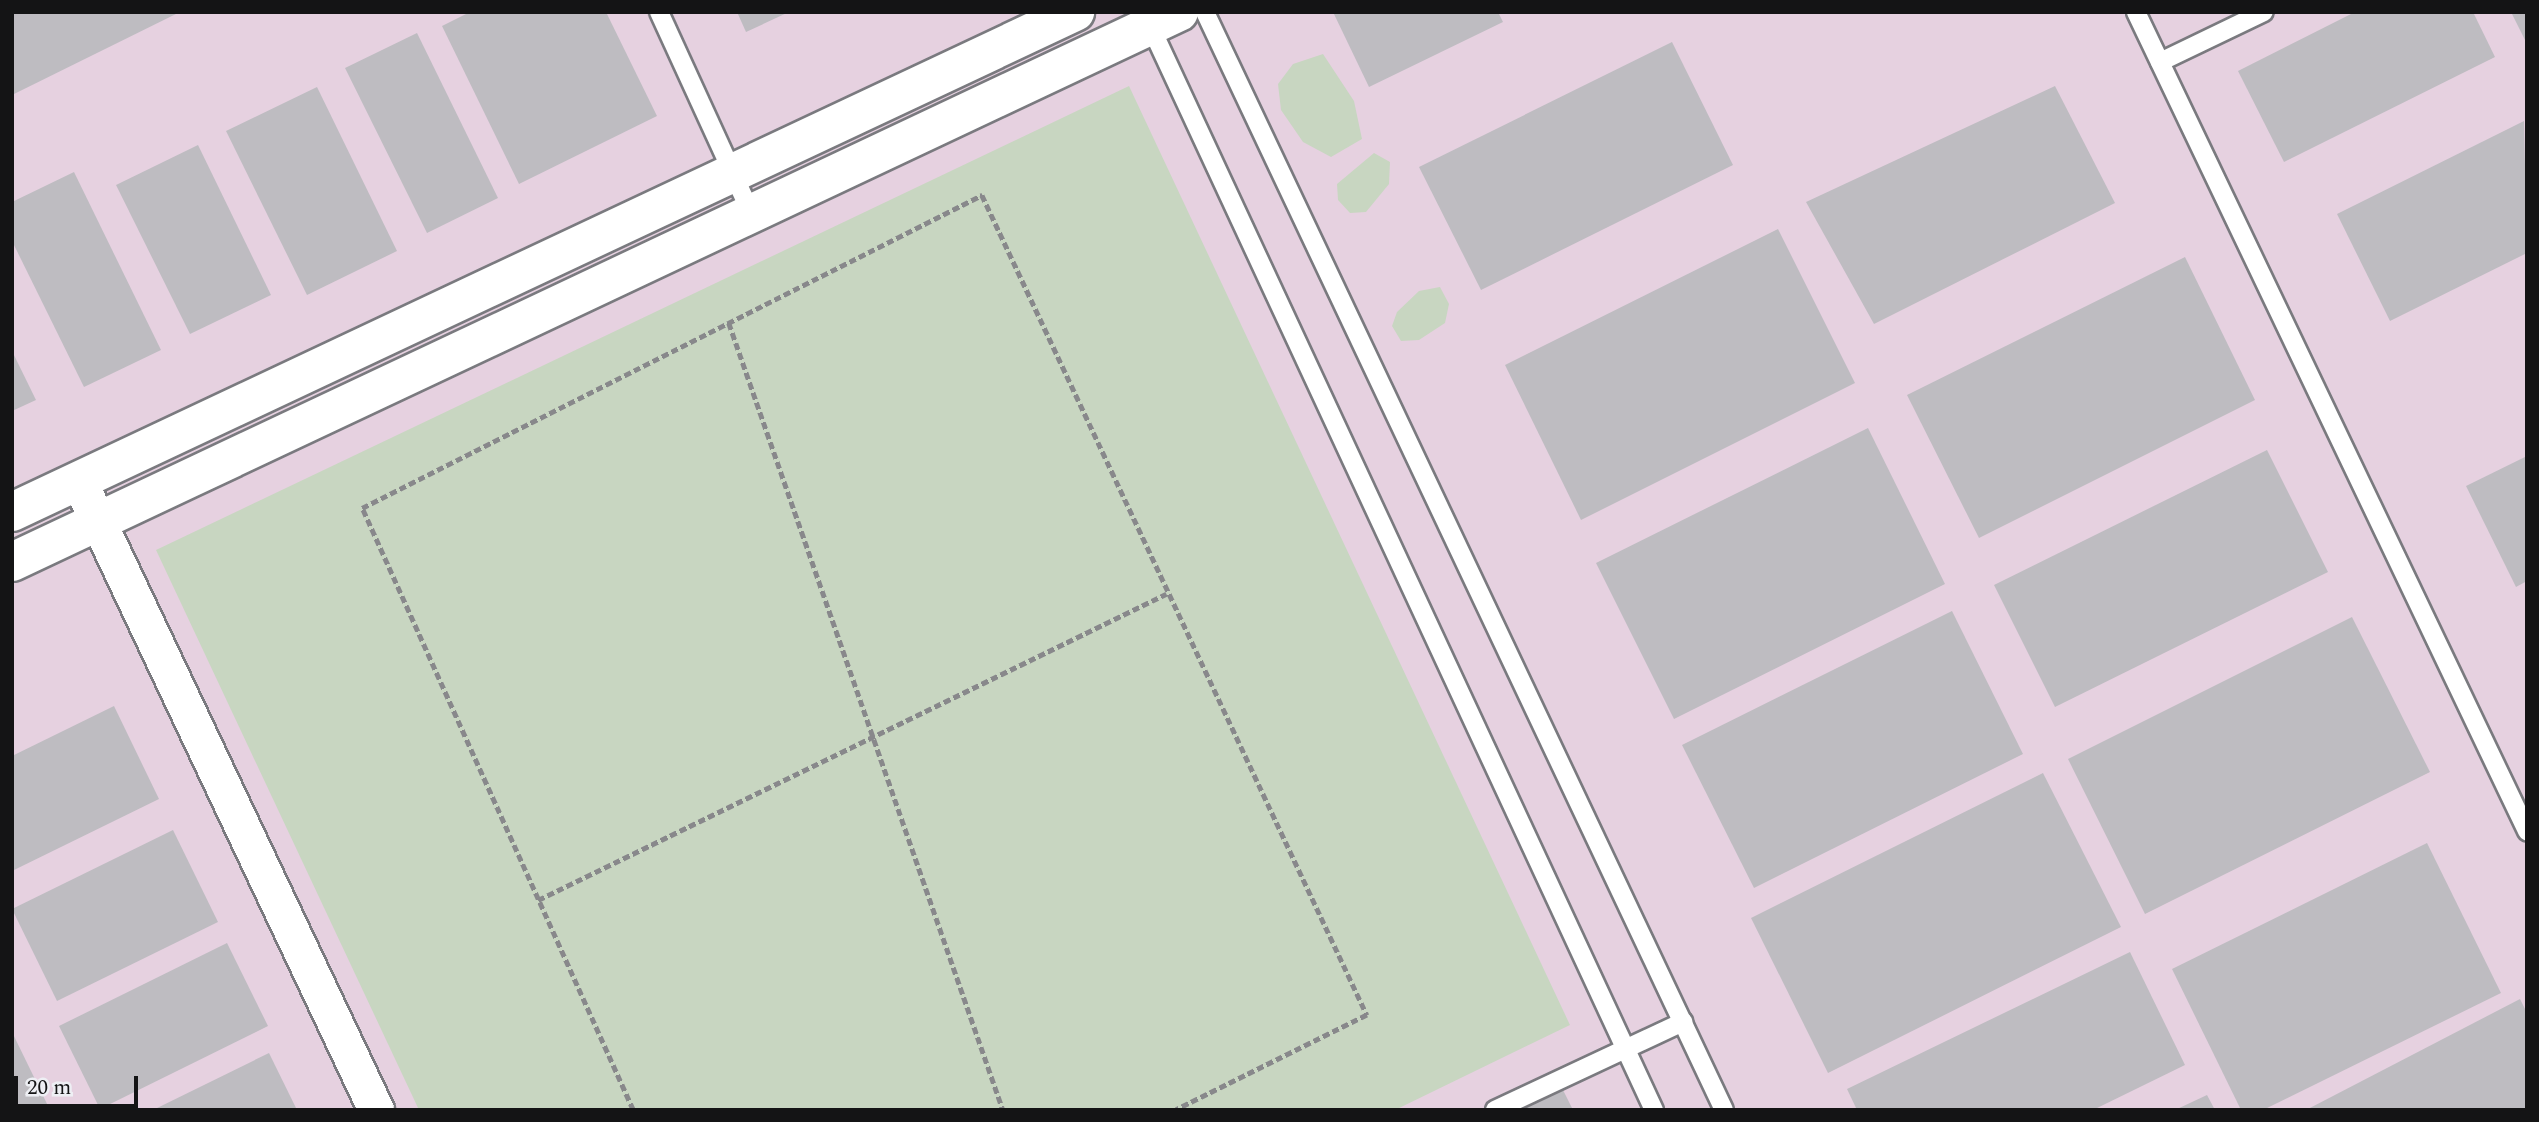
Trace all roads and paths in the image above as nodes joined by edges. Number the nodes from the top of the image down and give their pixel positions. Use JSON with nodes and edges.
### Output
{"nodes":[{"id":1,"x":659,"y":12,"type":"edge"},
{"id":2,"x":1075,"y":12,"type":"edge"},
{"id":3,"x":1205,"y":12,"type":"edge"},
{"id":4,"x":2136,"y":12,"type":"edge"},
{"id":5,"x":2264,"y":12,"type":"edge"},
{"id":6,"x":1157,"y":17,"type":"edge"},
{"id":7,"x":2160,"y":62,"type":"junction"},
{"id":8,"x":733,"y":173,"type":"junction"},
{"id":9,"x":751,"y":213,"type":"junction"},
{"id":10,"x":729,"y":323,"type":"junction"},
{"id":11,"x":79,"y":481,"type":"junction"},
{"id":12,"x":12,"y":512,"type":"edge"},
{"id":13,"x":98,"y":521,"type":"junction"},
{"id":14,"x":12,"y":562,"type":"edge"},
{"id":15,"x":1167,"y":594,"type":"junction"},
{"id":16,"x":2527,"y":831,"type":"edge"},
{"id":17,"x":538,"y":900,"type":"junction"},
{"id":18,"x":1683,"y":1022,"type":"junction"},
{"id":19,"x":1625,"y":1049,"type":"junction"},
{"id":20,"x":376,"y":1110,"type":"edge"},
{"id":21,"x":633,"y":1110,"type":"edge"},
{"id":22,"x":1003,"y":1110,"type":"edge"},
{"id":23,"x":1176,"y":1110,"type":"edge"},
{"id":24,"x":1495,"y":1110,"type":"edge"},
{"id":25,"x":1654,"y":1110,"type":"edge"},
{"id":26,"x":1724,"y":1110,"type":"edge"}],
"edges":[{"from":1,"to":8,"type":"lane"},
{"from":2,"to":8,"type":"street"},
{"from":3,"to":18,"type":"lane"},
{"from":4,"to":7,"type":"lane"},
{"from":5,"to":7,"type":"lane"},
{"from":6,"to":9,"type":"street"},
{"from":6,"to":19,"type":"lane"},
{"from":7,"to":16,"type":"lane"},
{"from":8,"to":9,"type":"lane"},
{"from":8,"to":11,"type":"street"},
{"from":9,"to":13,"type":"street"},
{"from":10,"to":15,"type":"path"},
{"from":10,"to":17,"type":"path"},
{"from":10,"to":22,"type":"path"},
{"from":11,"to":12,"type":"street"},
{"from":11,"to":13,"type":"street"},
{"from":13,"to":14,"type":"street"},
{"from":13,"to":20,"type":"street"},
{"from":15,"to":17,"type":"path"},
{"from":15,"to":23,"type":"path"},
{"from":17,"to":21,"type":"path"},
{"from":18,"to":19,"type":"lane"},
{"from":18,"to":26,"type":"lane"},
{"from":19,"to":24,"type":"lane"},
{"from":19,"to":25,"type":"lane"}]}
